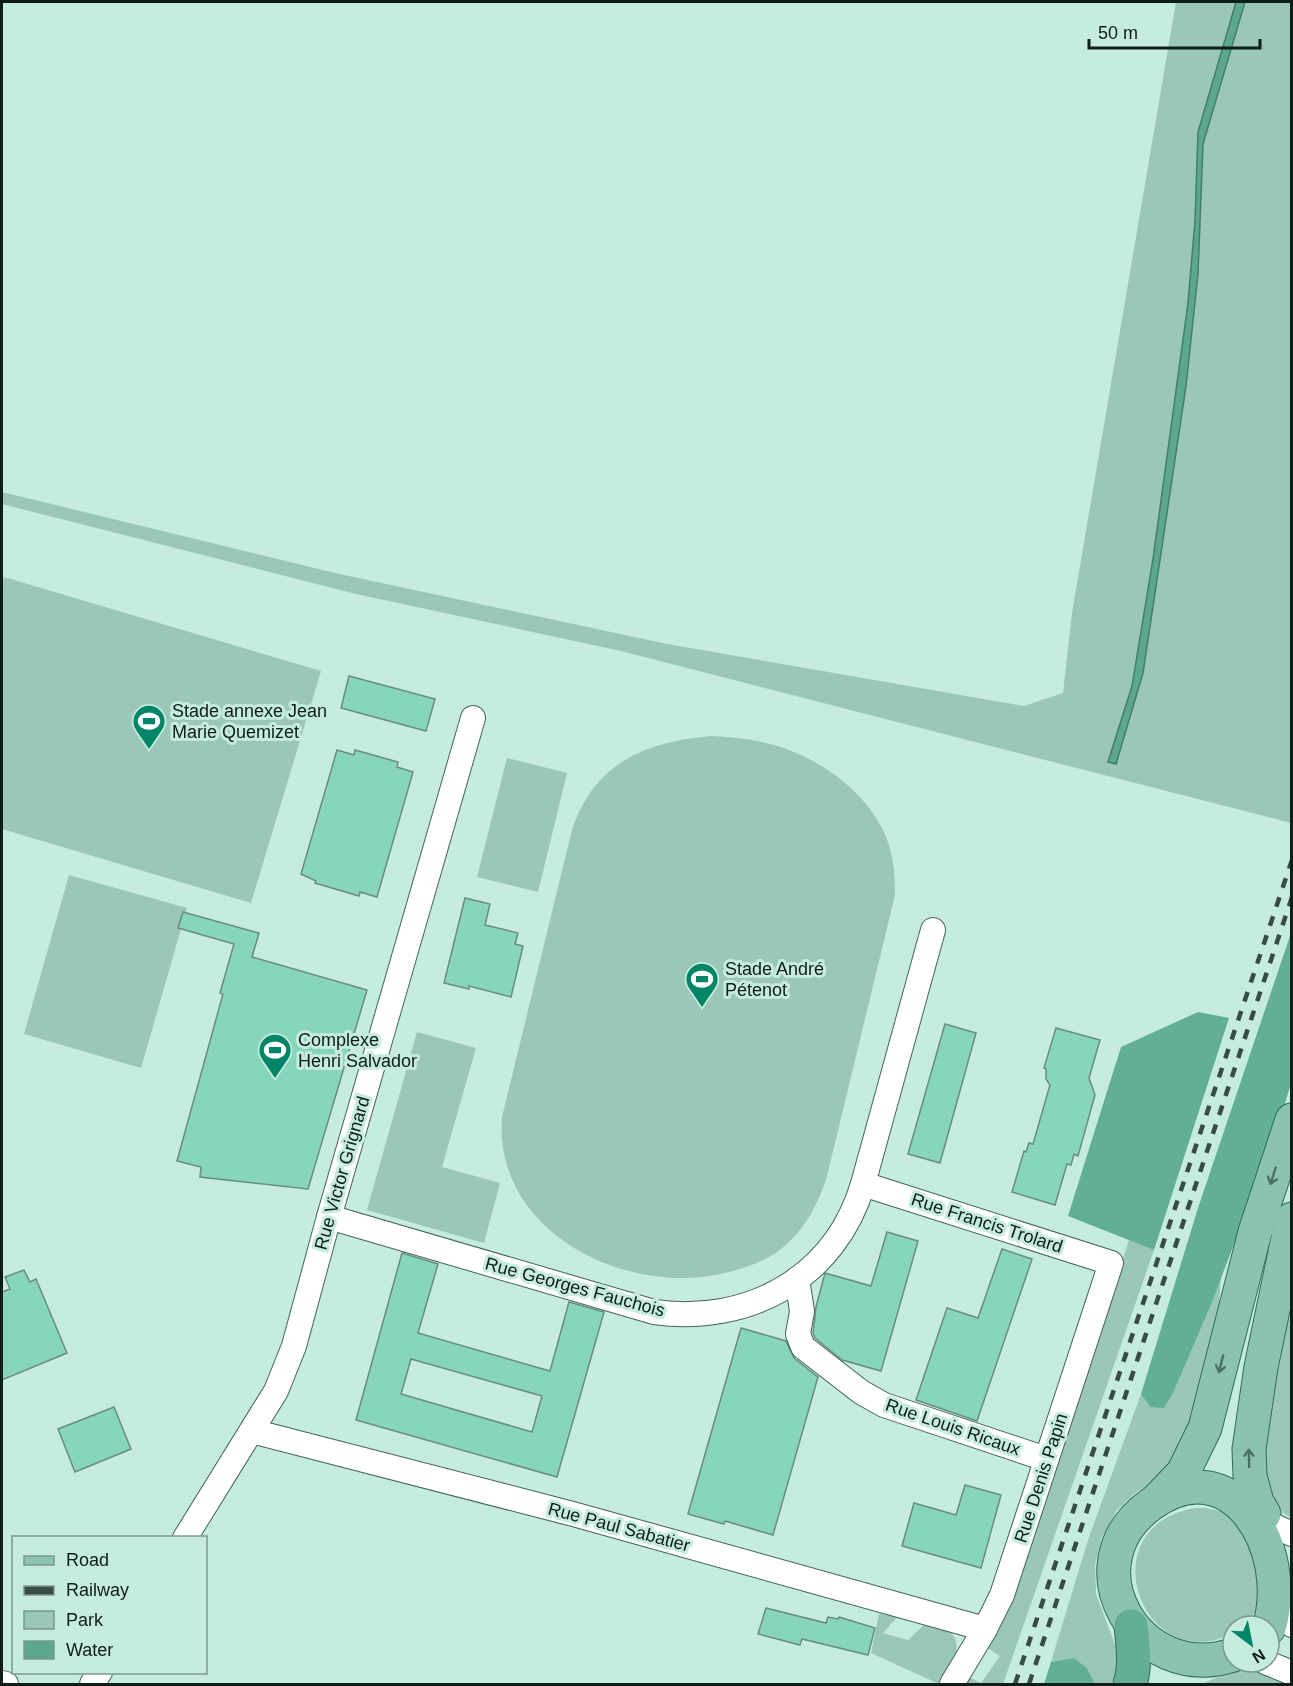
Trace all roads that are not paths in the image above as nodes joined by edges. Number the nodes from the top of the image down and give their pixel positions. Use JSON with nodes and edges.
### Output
{"nodes":[{"id":1,"x":473,"y":718,"type":"dead end"},
{"id":2,"x":933,"y":930,"type":"dead end"},
{"id":3,"x":1292,"y":1120,"type":"edge"},
{"id":4,"x":863,"y":1184,"type":"junction"},
{"id":5,"x":329,"y":1217,"type":"junction"},
{"id":6,"x":1292,"y":1219,"type":"edge"},
{"id":7,"x":1111,"y":1263,"type":"joint"},
{"id":8,"x":797,"y":1279,"type":"junction"},
{"id":9,"x":252,"y":1431,"type":"junction"},
{"id":10,"x":1047,"y":1458,"type":"junction"},
{"id":11,"x":1158,"y":1499,"type":"junction"},
{"id":12,"x":1276,"y":1525,"type":"edge"},
{"id":13,"x":186,"y":1536,"type":"edge"},
{"id":14,"x":1284,"y":1606,"type":"edge"},
{"id":15,"x":1131,"y":1626,"type":"junction"},
{"id":16,"x":985,"y":1629,"type":"junction"},
{"id":17,"x":1221,"y":1658,"type":"edge"},
{"id":18,"x":2,"y":1683,"type":"edge"},
{"id":19,"x":6,"y":1684,"type":"edge"},
{"id":20,"x":952,"y":1684,"type":"edge"},
{"id":21,"x":1130,"y":1684,"type":"edge"},
{"id":22,"x":1183,"y":1684,"type":"edge"}],
"edges":[{"from":1,"to":5,"type":"street","name":"Rue Victor Grignard"},
{"from":2,"to":4,"type":"street","name":"Rue Georges Fauchois"},
{"from":3,"to":11,"type":"main road","one_way":true},
{"from":4,"to":7,"type":"street","name":"Rue Francis Trolard"},
{"from":4,"to":8,"type":"street","name":"Rue Georges Fauchois"},
{"from":5,"to":8,"type":"street","name":"Rue Georges Fauchois"},
{"from":5,"to":9,"type":"street","name":"Rue Victor Grignard"},
{"from":12,"to":6,"type":"main road","one_way":true},
{"from":7,"to":10,"type":"street","name":"Rue Denis Papin"},
{"from":8,"to":10,"type":"street","name":"Rue Louis Ricaux"},
{"from":9,"to":13,"type":"street","name":"Rue Victor Grignard"},
{"from":9,"to":16,"type":"street","name":"Rue Paul Sabatier"},
{"from":10,"to":16,"type":"street","name":"Rue Denis Papin"},
{"from":11,"to":12,"type":"main road"},
{"from":11,"to":15,"type":"main road"},
{"from":12,"to":14,"type":"main road"},
{"from":15,"to":17,"type":"main road"},
{"from":15,"to":21,"type":"highway"},
{"from":16,"to":20,"type":"street","name":"Rue Denis Papin"},
{"from":17,"to":22,"type":"main road"},
{"from":18,"to":19,"type":"street"}]}
